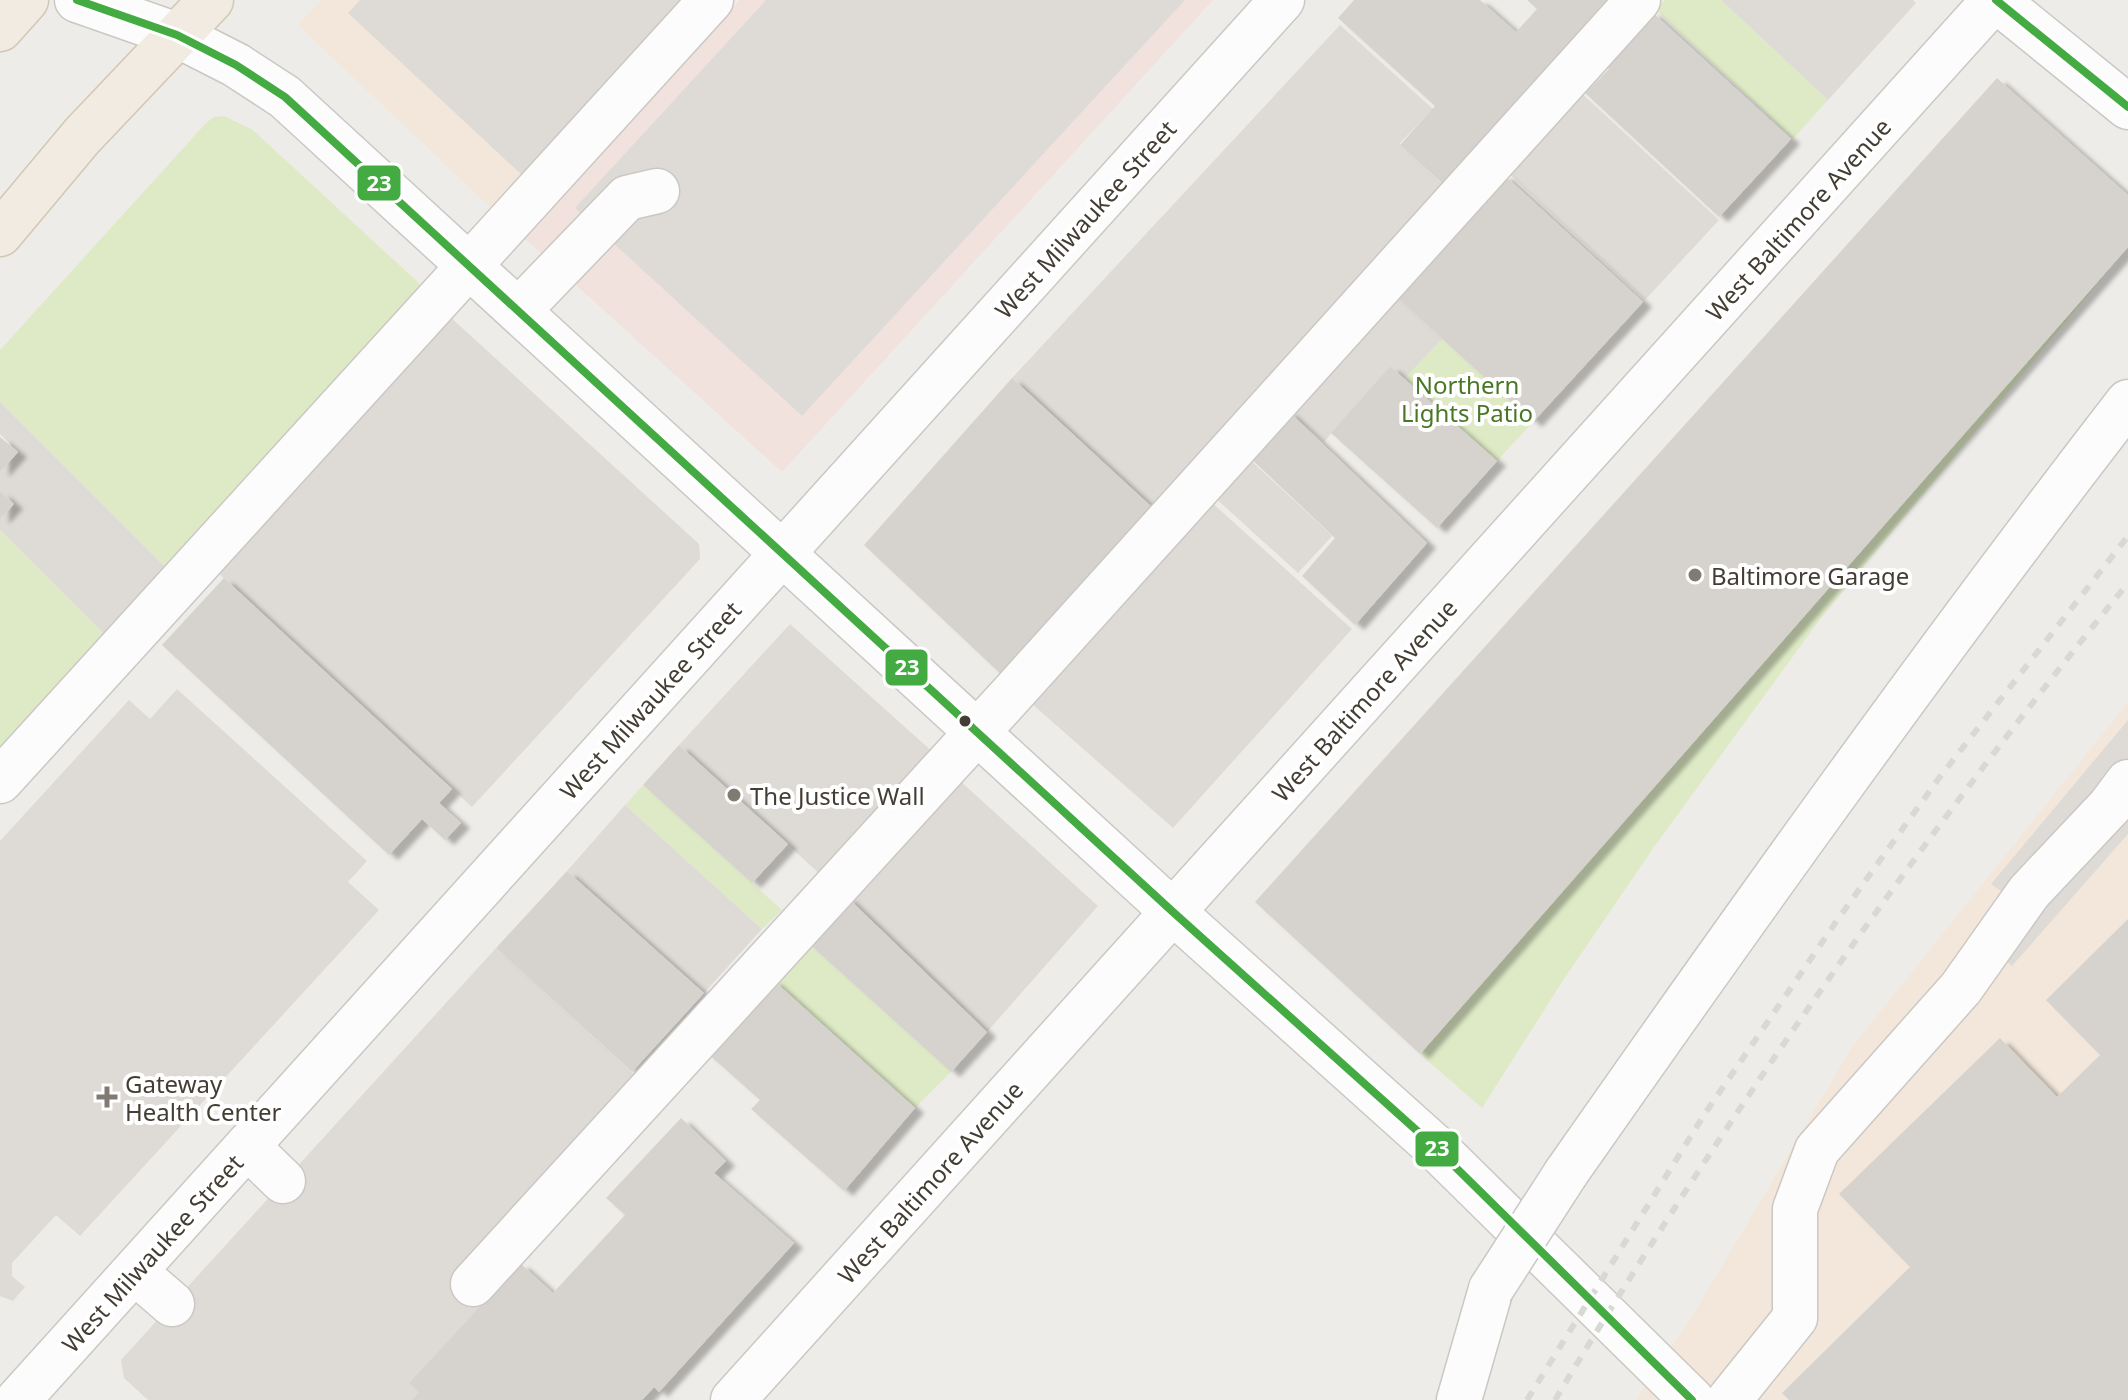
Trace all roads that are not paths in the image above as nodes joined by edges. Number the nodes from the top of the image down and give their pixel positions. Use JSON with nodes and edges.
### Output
{"nodes":[{"id":1,"x":26,"y":0,"type":"edge"},
{"id":2,"x":77,"y":0,"type":"edge"},
{"id":3,"x":211,"y":0,"type":"edge"},
{"id":4,"x":711,"y":0,"type":"edge"},
{"id":5,"x":1282,"y":0,"type":"edge"},
{"id":6,"x":1638,"y":0,"type":"edge"},
{"id":7,"x":1995,"y":0,"type":"edge"},
{"id":8,"x":0,"y":29,"type":"edge"},
{"id":9,"x":177,"y":35,"type":"junction"},
{"id":10,"x":2128,"y":107,"type":"edge"},
{"id":11,"x":657,"y":191,"type":"dead end"},
{"id":12,"x":0,"y":234,"type":"edge"},
{"id":13,"x":468,"y":265,"type":"junction"},
{"id":14,"x":518,"y":311,"type":"junction"},
{"id":15,"x":2128,"y":402,"type":"edge"},
{"id":16,"x":782,"y":554,"type":"junction"},
{"id":17,"x":977,"y":732,"type":"junction"},
{"id":18,"x":0,"y":781,"type":"edge"},
{"id":19,"x":2128,"y":782,"type":"edge"},
{"id":20,"x":1173,"y":912,"type":"junction"},
{"id":21,"x":248,"y":1147,"type":"junction"},
{"id":22,"x":283,"y":1181,"type":"dead end"},
{"id":23,"x":135,"y":1272,"type":"junction"},
{"id":24,"x":473,"y":1284,"type":"dead end"},
{"id":25,"x":172,"y":1304,"type":"dead end"},
{"id":26,"x":23,"y":1390,"type":"edge"},
{"id":27,"x":733,"y":1400,"type":"edge"},
{"id":28,"x":1459,"y":1400,"type":"edge"},
{"id":29,"x":1692,"y":1400,"type":"edge"},
{"id":30,"x":1729,"y":1400,"type":"edge"}],
"edges":[{"from":1,"to":8,"type":"main road"},
{"from":2,"to":9,"type":"street"},
{"from":3,"to":9,"type":"main road"},
{"from":4,"to":13,"type":"street"},
{"from":5,"to":16,"type":"street","name":"West Milwaukee Street"},
{"from":6,"to":17,"type":"street"},
{"from":7,"to":10,"type":"street"},
{"from":7,"to":20,"type":"street","name":"West Baltimore Avenue"},
{"from":9,"to":12,"type":"main road"},
{"from":9,"to":13,"type":"street"},
{"from":11,"to":14,"type":"street"},
{"from":13,"to":14,"type":"street"},
{"from":13,"to":18,"type":"street"},
{"from":14,"to":16,"type":"street"},
{"from":15,"to":28,"type":"street","bridge":true},
{"from":16,"to":17,"type":"street"},
{"from":16,"to":21,"type":"street","name":"West Milwaukee Street"},
{"from":17,"to":20,"type":"street"},
{"from":17,"to":24,"type":"street"},
{"from":19,"to":30,"type":"street"},
{"from":20,"to":27,"type":"street","name":"West Baltimore Avenue"},
{"from":20,"to":29,"type":"street"},
{"from":21,"to":22,"type":"street"},
{"from":21,"to":23,"type":"street","name":"West Milwaukee Street"},
{"from":23,"to":25,"type":"street"},
{"from":23,"to":26,"type":"street","name":"West Milwaukee Street"}]}
